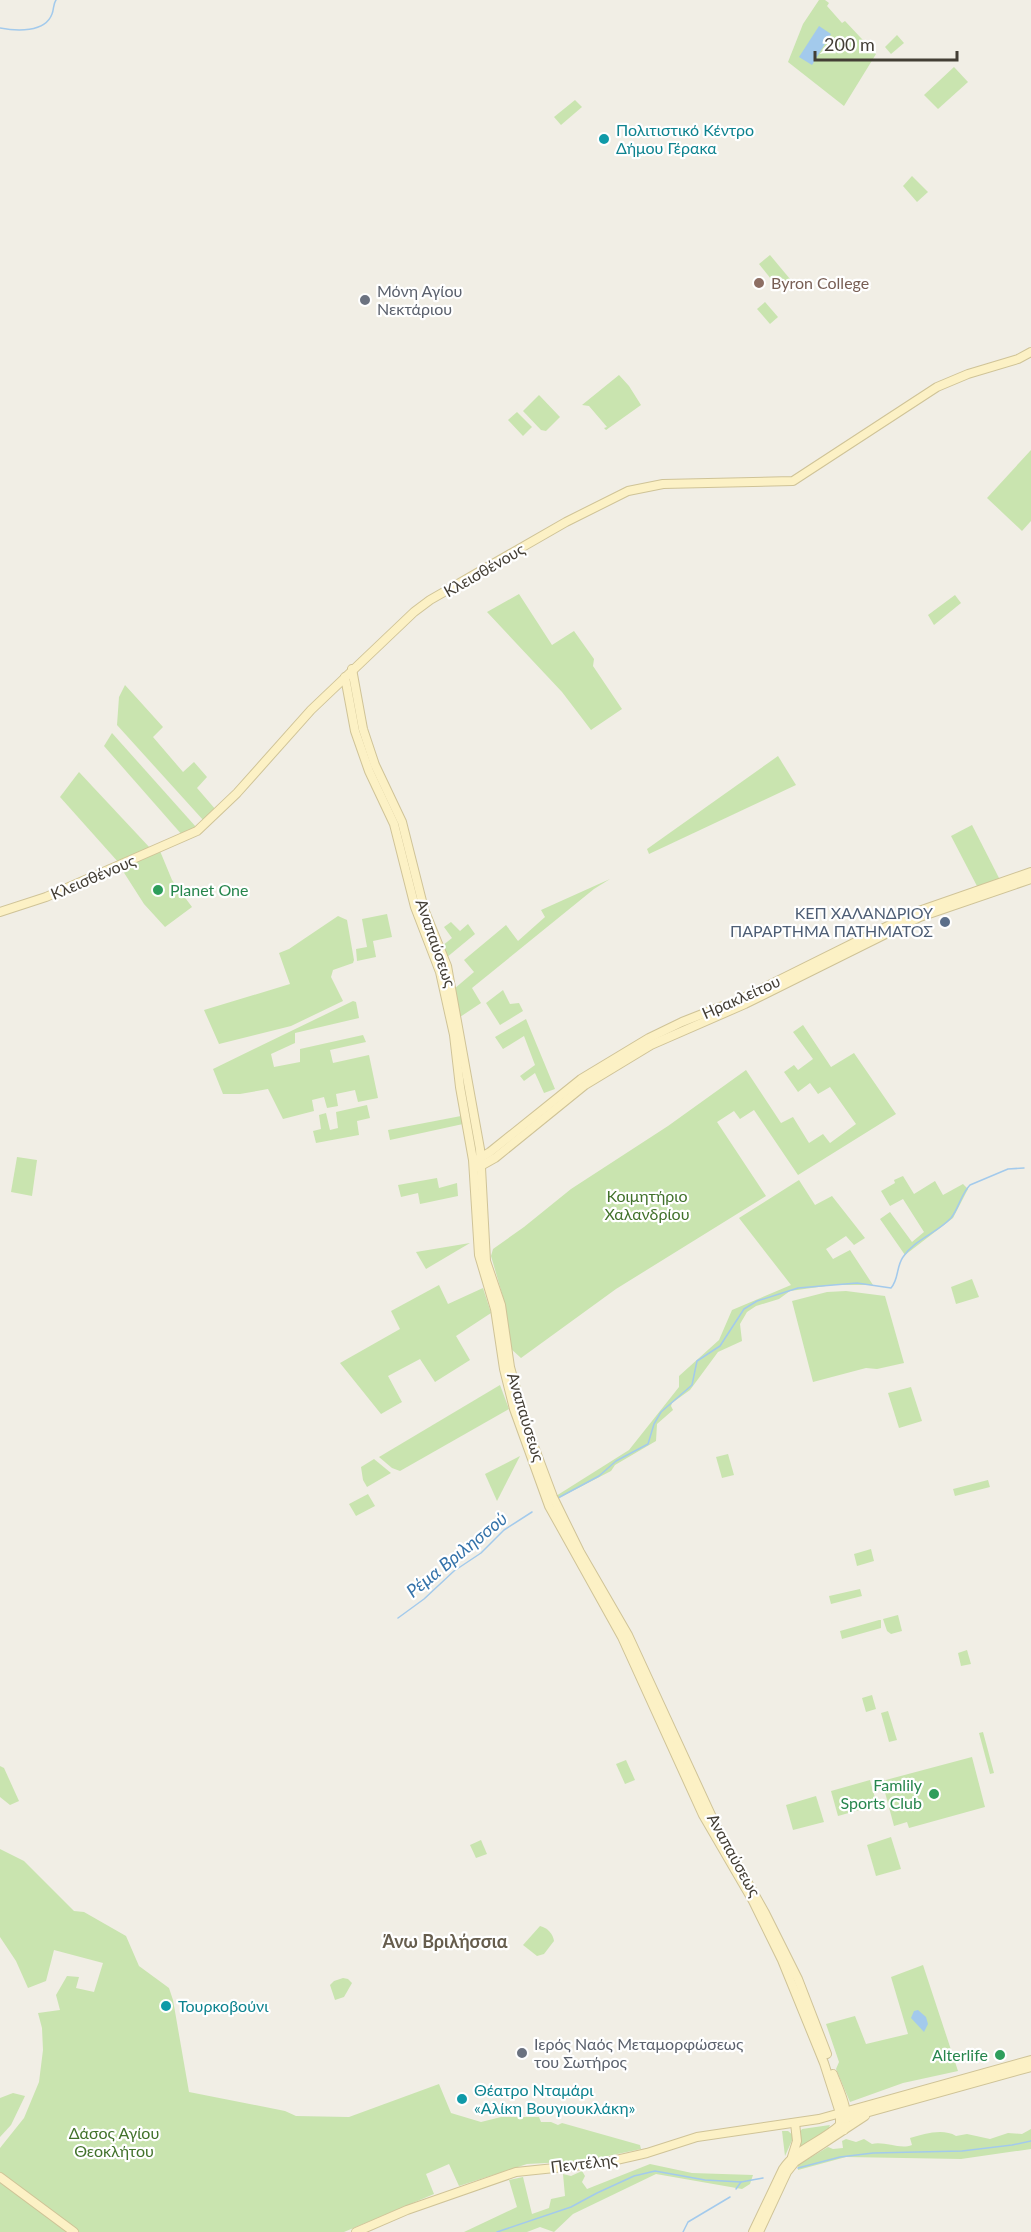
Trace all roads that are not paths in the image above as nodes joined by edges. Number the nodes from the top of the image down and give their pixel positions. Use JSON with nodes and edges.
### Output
{"nodes":[{"id":1,"x":1031,"y":352,"type":"edge"},
{"id":2,"x":352,"y":669,"type":"junction"},
{"id":3,"x":345,"y":676,"type":"junction"},
{"id":4,"x":1031,"y":872,"type":"edge"},
{"id":5,"x":1031,"y":879,"type":"edge"},
{"id":6,"x":0,"y":912,"type":"edge"},
{"id":7,"x":478,"y":1163,"type":"junction"},
{"id":8,"x":1031,"y":2060,"type":"edge"},
{"id":9,"x":1031,"y":2067,"type":"edge"},
{"id":10,"x":874,"y":2110,"type":"junction"},
{"id":11,"x":843,"y":2116,"type":"junction"},
{"id":12,"x":795,"y":2123,"type":"junction"},
{"id":13,"x":844,"y":2130,"type":"junction"},
{"id":14,"x":791,"y":2158,"type":"junction"},
{"id":15,"x":0,"y":2177,"type":"edge"},
{"id":16,"x":74,"y":2232,"type":"edge"},
{"id":17,"x":356,"y":2232,"type":"edge"},
{"id":18,"x":753,"y":2232,"type":"edge"},
{"id":19,"x":759,"y":2232,"type":"edge"}],
"edges":[{"from":1,"to":2,"type":"main road","name":"Κλεισθένους"},
{"from":2,"to":3,"type":"main road","name":"Κλεισθένους"},
{"from":2,"to":7,"type":"main road","name":"Αναπαύσεως"},
{"from":3,"to":6,"type":"main road","name":"Κλεισθένους"},
{"from":3,"to":7,"type":"main road","name":"Αναπαύσεως"},
{"from":4,"to":7,"type":"main road","name":"Ηρακλείτου"},
{"from":5,"to":7,"type":"main road","name":"Ηρακλείτου"},
{"from":7,"to":11,"type":"main road","name":"Αναπαύσεως"},
{"from":7,"to":11,"type":"main road","name":"Αναπαύσεως"},
{"from":8,"to":11,"type":"main road","name":"Πεντέλης"},
{"from":9,"to":10,"type":"main road","name":"Πεντέλης"},
{"from":10,"to":11,"type":"main road","name":"Πεντέλης"},
{"from":10,"to":13,"type":"main road"},
{"from":11,"to":12,"type":"main road","name":"Πεντέλης"},
{"from":11,"to":13,"type":"main road"},
{"from":11,"to":14,"type":"main road"},
{"from":12,"to":14,"type":"main road"},
{"from":12,"to":17,"type":"main road","name":"Πεντέλης"},
{"from":13,"to":19,"type":"main road"},
{"from":14,"to":18,"type":"main road"},
{"from":15,"to":16,"type":"main road"}]}
